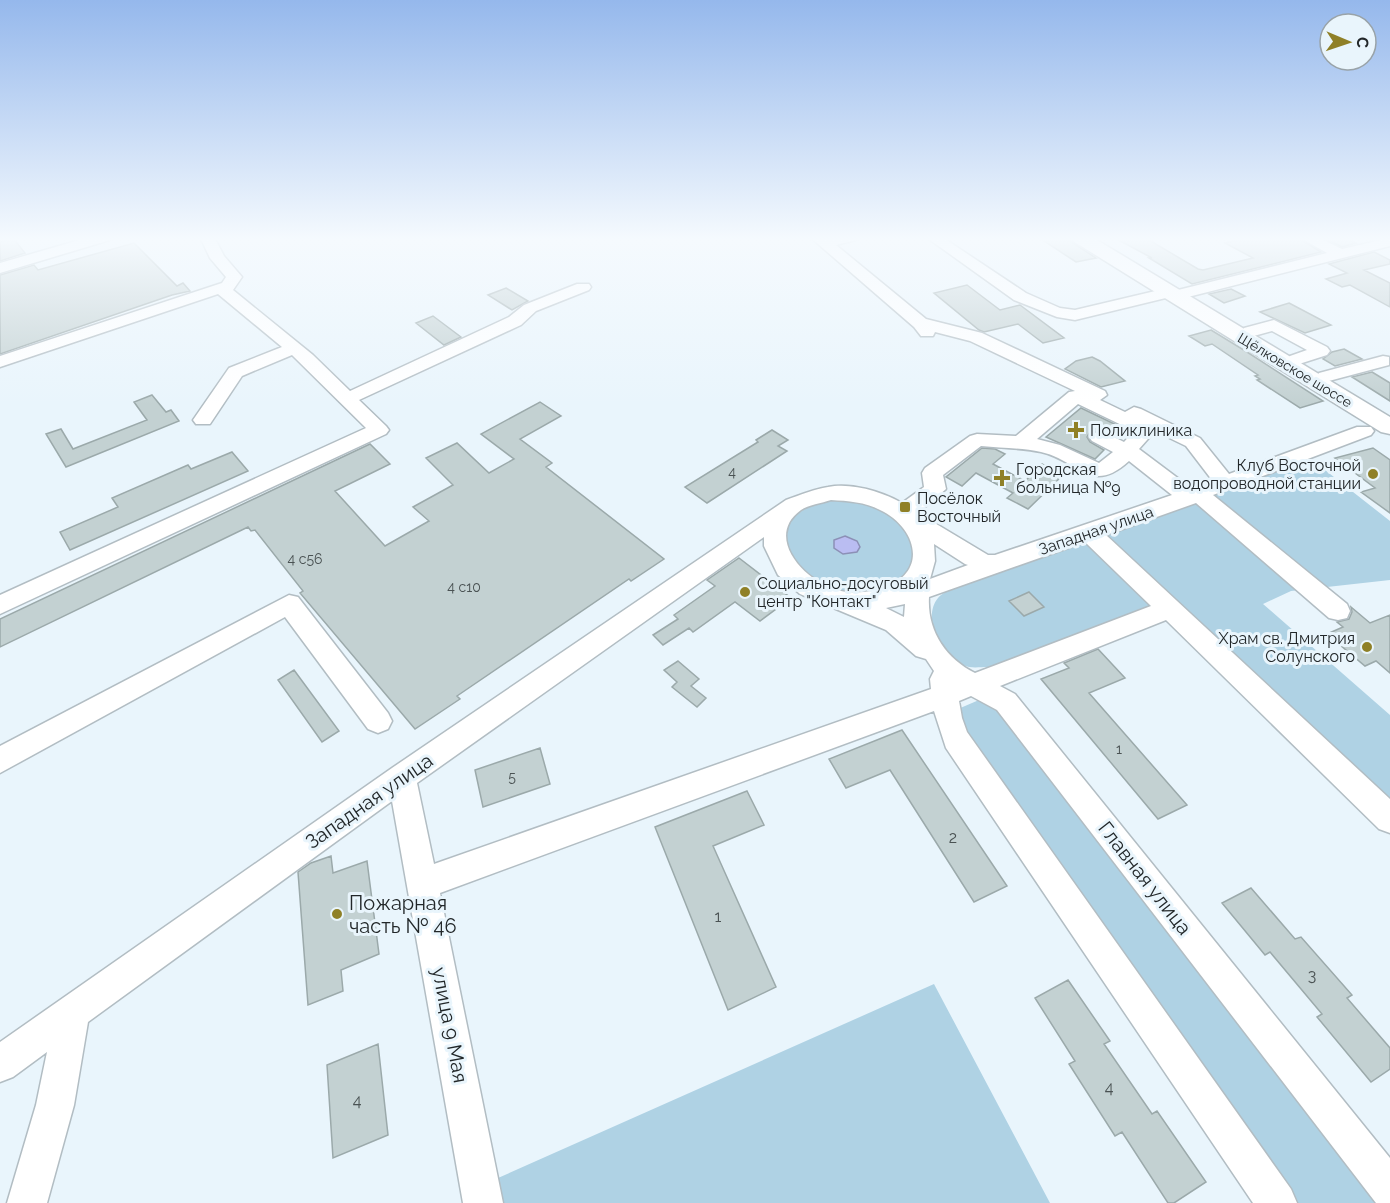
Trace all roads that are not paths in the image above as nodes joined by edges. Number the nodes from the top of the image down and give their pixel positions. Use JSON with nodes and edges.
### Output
{"nodes":[{"id":1,"x":206,"y":293,"type":"edge"},
{"id":2,"x":227,"y":293,"type":"edge"},
{"id":3,"x":568,"y":293,"type":"edge"},
{"id":4,"x":884,"y":293,"type":"edge"},
{"id":5,"x":1015,"y":293,"type":"edge"},
{"id":6,"x":1176,"y":293,"type":"junction"},
{"id":7,"x":293,"y":349,"type":"junction"},
{"id":8,"x":1383,"y":361,"type":"dead end"},
{"id":9,"x":0,"y":362,"type":"edge"},
{"id":10,"x":1035,"y":376,"type":"dead end"},
{"id":11,"x":1325,"y":377,"type":"junction"},
{"id":12,"x":1076,"y":396,"type":"junction"},
{"id":13,"x":347,"y":399,"type":"junction"},
{"id":14,"x":1390,"y":416,"type":"edge"},
{"id":15,"x":203,"y":420,"type":"dead end"},
{"id":16,"x":1390,"y":427,"type":"edge"},
{"id":17,"x":1364,"y":431,"type":"dead end"},
{"id":18,"x":1099,"y":437,"type":"dead end"},
{"id":19,"x":1020,"y":443,"type":"junction"},
{"id":20,"x":1126,"y":450,"type":"junction"},
{"id":21,"x":1226,"y":484,"type":"junction"},
{"id":22,"x":1193,"y":496,"type":"junction"},
{"id":23,"x":788,"y":510,"type":"junction"},
{"id":24,"x":903,"y":514,"type":"junction"},
{"id":25,"x":1090,"y":532,"type":"junction"},
{"id":26,"x":742,"y":543,"type":"junction"},
{"id":27,"x":996,"y":564,"type":"junction"},
{"id":28,"x":789,"y":574,"type":"junction"},
{"id":29,"x":918,"y":583,"type":"junction"},
{"id":30,"x":832,"y":598,"type":"junction"},
{"id":31,"x":0,"y":605,"type":"edge"},
{"id":32,"x":1168,"y":609,"type":"junction"},
{"id":33,"x":1338,"y":611,"type":"dead end"},
{"id":34,"x":960,"y":689,"type":"junction"},
{"id":35,"x":378,"y":721,"type":"dead end"},
{"id":36,"x":0,"y":760,"type":"edge"},
{"id":37,"x":402,"y":777,"type":"junction"},
{"id":38,"x":1390,"y":819,"type":"edge"},
{"id":39,"x":423,"y":884,"type":"junction"},
{"id":40,"x":72,"y":1013,"type":"junction"},
{"id":41,"x":0,"y":1064,"type":"edge"},
{"id":42,"x":1390,"y":1189,"type":"edge"},
{"id":43,"x":27,"y":1203,"type":"edge"},
{"id":44,"x":483,"y":1203,"type":"edge"},
{"id":45,"x":1277,"y":1203,"type":"edge"}],
"edges":[{"from":1,"to":9,"type":"street"},
{"from":2,"to":7,"type":"street"},
{"from":3,"to":13,"type":"street"},
{"from":4,"to":21,"type":"street"},
{"from":5,"to":6,"type":"street"},
{"from":6,"to":11,"type":"main road","name":"Щёлковское шоссе"},
{"from":6,"to":16,"type":"main road","name":"Щёлковское шоссе"},
{"from":7,"to":13,"type":"street"},
{"from":7,"to":15,"type":"street"},
{"from":8,"to":11,"type":"street"},
{"from":10,"to":12,"type":"street"},
{"from":11,"to":14,"type":"main road","name":"Щёлковское шоссе"},
{"from":12,"to":19,"type":"street"},
{"from":12,"to":20,"type":"street"},
{"from":13,"to":31,"type":"street"},
{"from":17,"to":21,"type":"street","name":"Западная улица"},
{"from":18,"to":20,"type":"street"},
{"from":19,"to":20,"type":"street"},
{"from":19,"to":24,"type":"street"},
{"from":20,"to":22,"type":"street"},
{"from":21,"to":22,"type":"street","name":"Западная улица"},
{"from":22,"to":25,"type":"street","name":"Западная улица"},
{"from":22,"to":33,"type":"street"},
{"from":23,"to":24,"type":"street"},
{"from":23,"to":26,"type":"street","name":"Западная улица"},
{"from":23,"to":28,"type":"street"},
{"from":24,"to":27,"type":"street"},
{"from":24,"to":29,"type":"street"},
{"from":25,"to":27,"type":"street","name":"Западная улица"},
{"from":25,"to":32,"type":"street"},
{"from":26,"to":28,"type":"street"},
{"from":26,"to":37,"type":"street","name":"Западная улица"},
{"from":27,"to":29,"type":"street","name":"Западная улица"},
{"from":28,"to":30,"type":"street"},
{"from":29,"to":30,"type":"street","name":"Западная улица"},
{"from":29,"to":34,"type":"street","name":"Главная улица"},
{"from":30,"to":34,"type":"street"},
{"from":32,"to":34,"type":"street"},
{"from":32,"to":38,"type":"street"},
{"from":34,"to":39,"type":"street"},
{"from":34,"to":42,"type":"street","name":"Главная улица"},
{"from":34,"to":45,"type":"street"},
{"from":35,"to":36,"type":"street"},
{"from":37,"to":39,"type":"street","name":"улица 9 Мая"},
{"from":37,"to":40,"type":"street","name":"Западная улица"},
{"from":39,"to":44,"type":"street","name":"улица 9 Мая"},
{"from":40,"to":41,"type":"street","name":"Западная улица"},
{"from":40,"to":43,"type":"street"}]}
